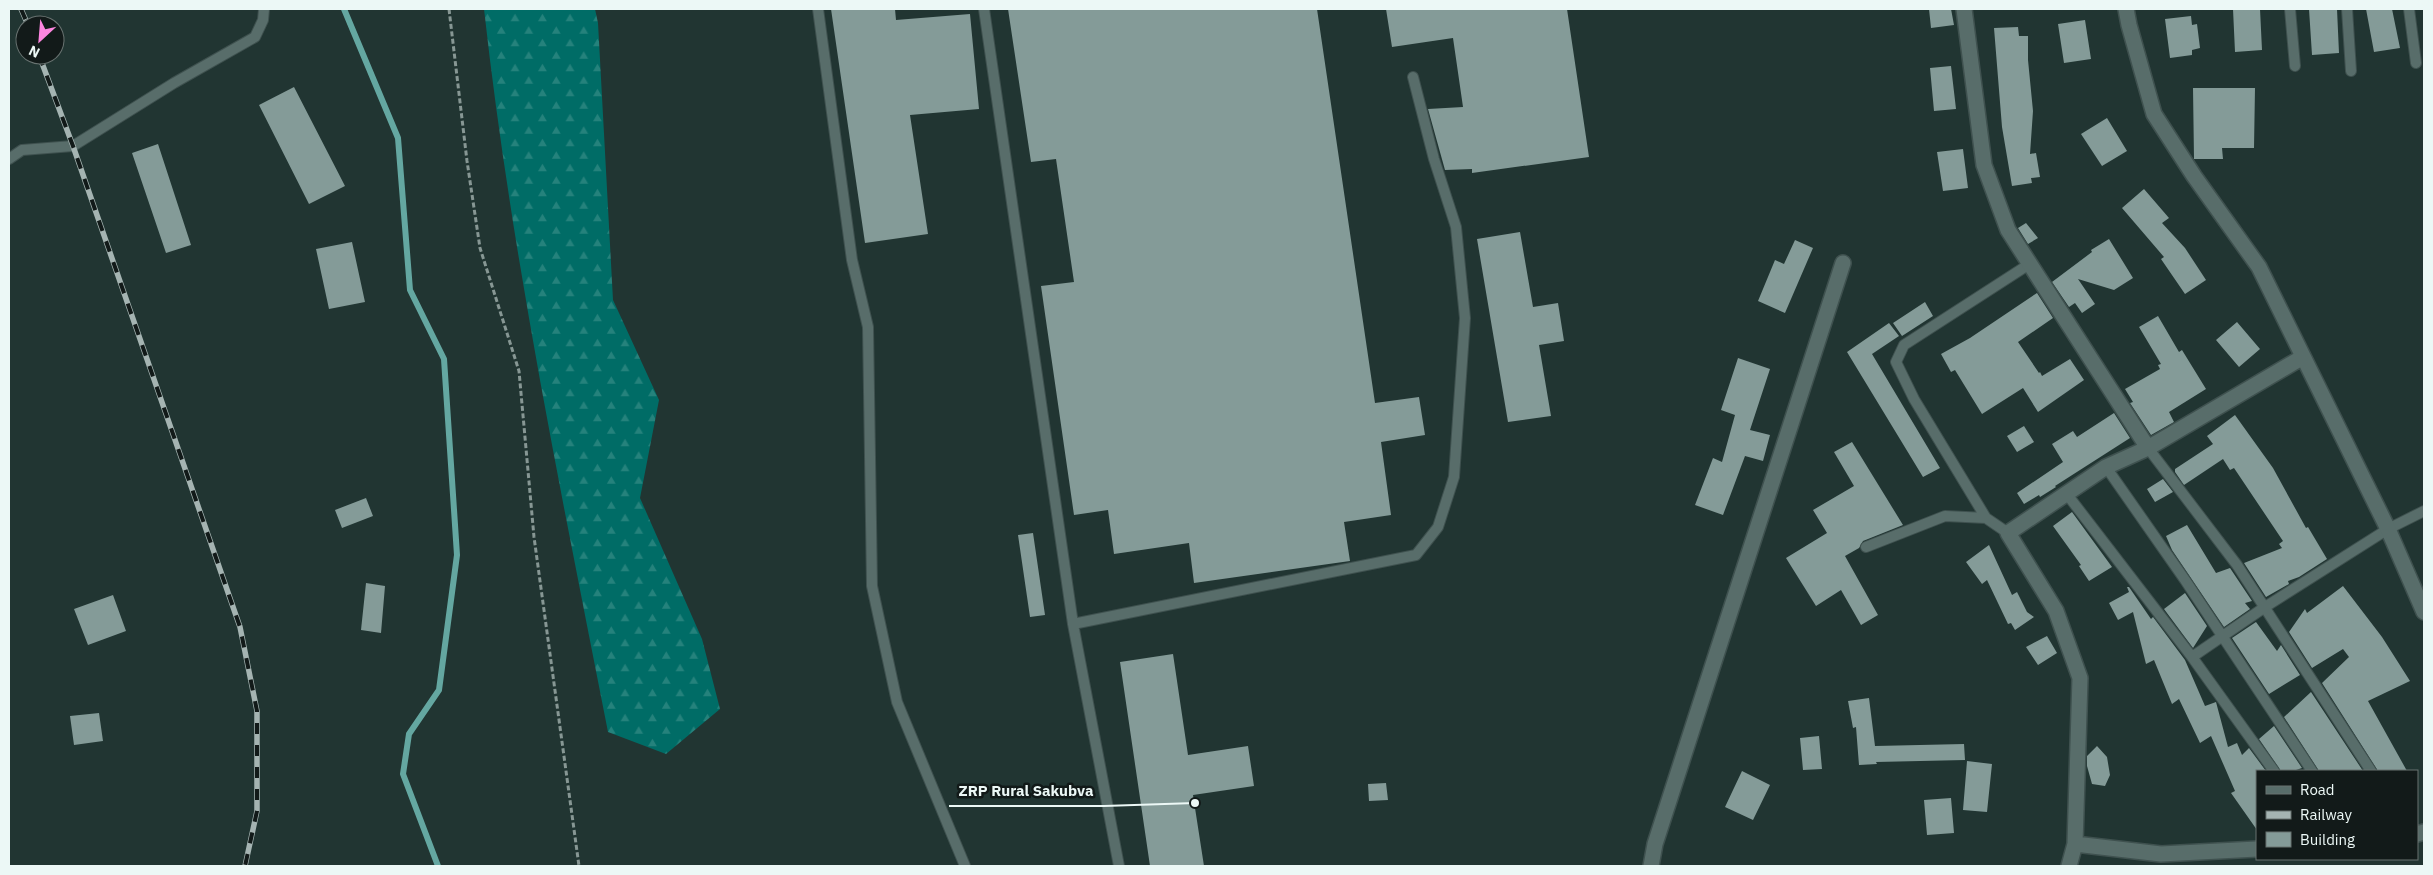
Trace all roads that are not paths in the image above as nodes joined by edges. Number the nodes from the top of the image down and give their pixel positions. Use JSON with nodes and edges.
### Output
{"nodes":[{"id":1,"x":264,"y":9,"type":"edge"},
{"id":2,"x":818,"y":9,"type":"edge"},
{"id":3,"x":984,"y":9,"type":"edge"},
{"id":4,"x":1964,"y":9,"type":"edge"},
{"id":5,"x":2126,"y":9,"type":"edge"},
{"id":6,"x":2290,"y":9,"type":"edge"},
{"id":7,"x":2347,"y":9,"type":"edge"},
{"id":8,"x":2409,"y":9,"type":"edge"},
{"id":9,"x":2416,"y":63,"type":"dead end"},
{"id":10,"x":2295,"y":66,"type":"dead end"},
{"id":11,"x":2351,"y":71,"type":"dead end"},
{"id":12,"x":1413,"y":77,"type":"dead end"},
{"id":13,"x":9,"y":159,"type":"edge"},
{"id":14,"x":1843,"y":263,"type":"dead end"},
{"id":15,"x":2031,"y":263,"type":"junction"},
{"id":16,"x":2303,"y":357,"type":"junction"},
{"id":17,"x":2148,"y":448,"type":"junction"},
{"id":18,"x":2106,"y":467,"type":"junction"},
{"id":19,"x":2066,"y":494,"type":"junction"},
{"id":20,"x":2424,"y":511,"type":"edge"},
{"id":21,"x":1986,"y":518,"type":"junction"},
{"id":22,"x":2388,"y":529,"type":"junction"},
{"id":23,"x":2008,"y":534,"type":"junction"},
{"id":24,"x":1866,"y":547,"type":"dead end"},
{"id":25,"x":2265,"y":607,"type":"junction"},
{"id":26,"x":2424,"y":612,"type":"edge"},
{"id":27,"x":1073,"y":624,"type":"junction"},
{"id":28,"x":2223,"y":638,"type":"junction"},
{"id":29,"x":2192,"y":657,"type":"junction"},
{"id":30,"x":2273,"y":770,"type":"edge"},
{"id":31,"x":2311,"y":770,"type":"edge"},
{"id":32,"x":2370,"y":770,"type":"edge"},
{"id":33,"x":2075,"y":844,"type":"junction"},
{"id":34,"x":2256,"y":849,"type":"edge"},
{"id":35,"x":965,"y":866,"type":"edge"},
{"id":36,"x":1119,"y":866,"type":"edge"},
{"id":37,"x":1651,"y":866,"type":"edge"},
{"id":38,"x":2068,"y":866,"type":"edge"}],
"edges":[{"from":1,"to":13,"type":"lane"},
{"from":2,"to":35,"type":"lane"},
{"from":3,"to":27,"type":"lane"},
{"from":4,"to":15,"type":"street"},
{"from":5,"to":16,"type":"street"},
{"from":6,"to":10,"type":"lane"},
{"from":7,"to":11,"type":"lane"},
{"from":8,"to":9,"type":"lane"},
{"from":12,"to":27,"type":"lane"},
{"from":14,"to":37,"type":"street"},
{"from":15,"to":17,"type":"street"},
{"from":15,"to":21,"type":"lane"},
{"from":16,"to":17,"type":"street"},
{"from":16,"to":22,"type":"street"},
{"from":17,"to":18,"type":"street"},
{"from":17,"to":25,"type":"lane"},
{"from":18,"to":19,"type":"street"},
{"from":18,"to":28,"type":"lane"},
{"from":19,"to":23,"type":"street"},
{"from":19,"to":29,"type":"lane"},
{"from":20,"to":22,"type":"lane"},
{"from":21,"to":23,"type":"lane"},
{"from":21,"to":24,"type":"lane"},
{"from":22,"to":25,"type":"lane"},
{"from":22,"to":26,"type":"street"},
{"from":23,"to":33,"type":"street"},
{"from":25,"to":28,"type":"lane"},
{"from":25,"to":32,"type":"lane"},
{"from":27,"to":36,"type":"lane"},
{"from":28,"to":29,"type":"lane"},
{"from":28,"to":31,"type":"lane"},
{"from":29,"to":30,"type":"lane"},
{"from":33,"to":34,"type":"street"},
{"from":33,"to":38,"type":"street"}]}
